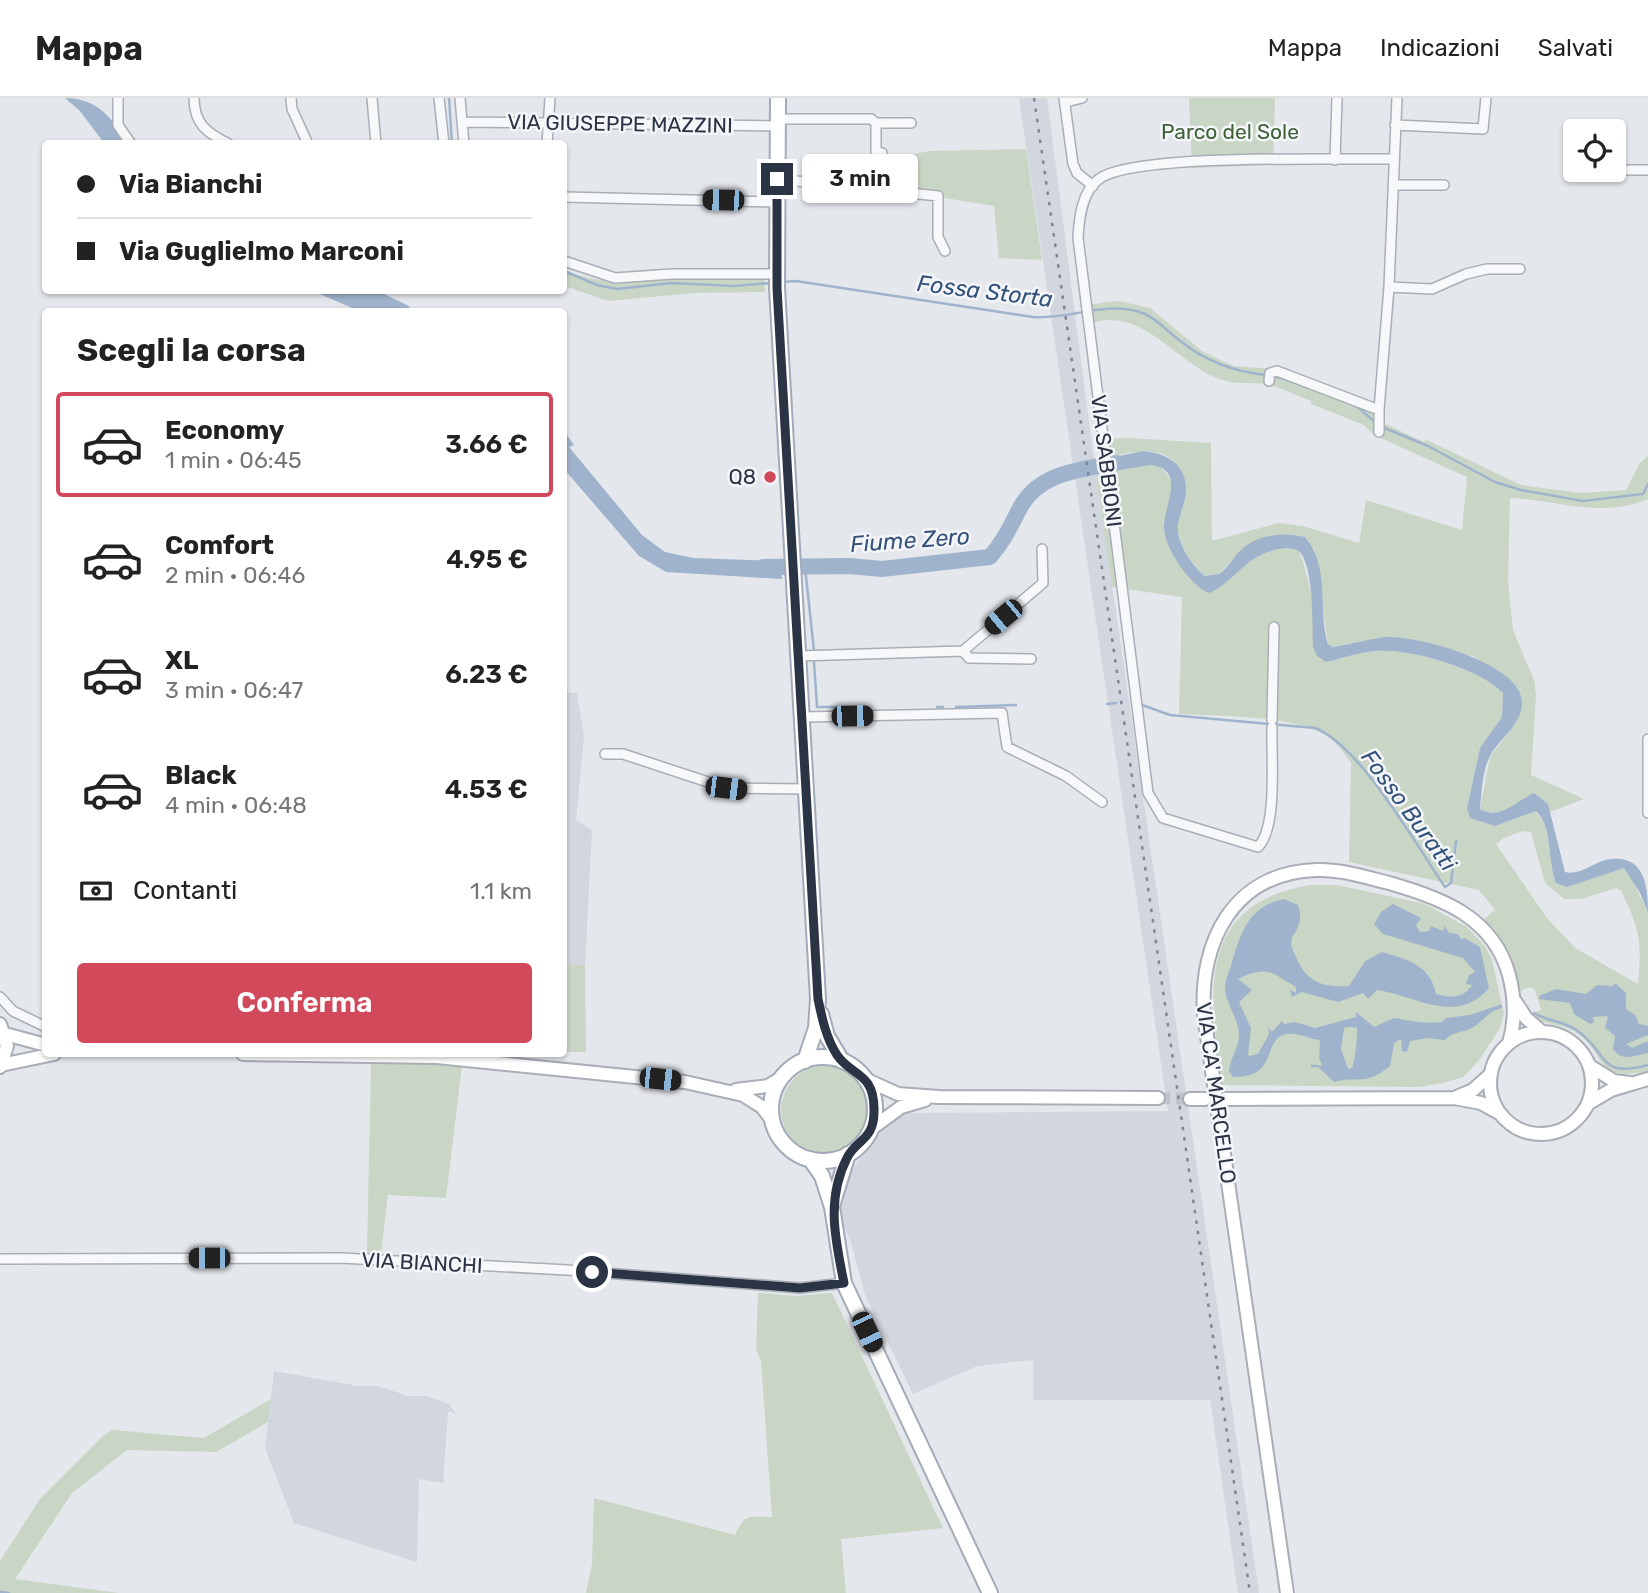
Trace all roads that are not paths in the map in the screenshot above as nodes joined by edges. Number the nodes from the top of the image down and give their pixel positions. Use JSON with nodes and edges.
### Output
{"nodes":[{"id":1,"x":118,"y":98,"type":"edge"},
{"id":2,"x":194,"y":98,"type":"edge"},
{"id":3,"x":291,"y":98,"type":"edge"},
{"id":4,"x":372,"y":98,"type":"edge"},
{"id":5,"x":439,"y":98,"type":"edge"},
{"id":6,"x":460,"y":98,"type":"edge"},
{"id":7,"x":550,"y":98,"type":"edge"},
{"id":8,"x":778,"y":98,"type":"edge"},
{"id":9,"x":1082,"y":98,"type":"edge"},
{"id":10,"x":1338,"y":98,"type":"edge"},
{"id":11,"x":1397,"y":98,"type":"edge"},
{"id":12,"x":1486,"y":98,"type":"edge"},
{"id":13,"x":1065,"y":100,"type":"edge"},
{"id":14,"x":462,"y":122,"type":"junction"},
{"id":15,"x":548,"y":123,"type":"junction"},
{"id":16,"x":778,"y":123,"type":"junction"},
{"id":17,"x":911,"y":123,"type":"dead end"},
{"id":18,"x":876,"y":124,"type":"junction"},
{"id":19,"x":1395,"y":125,"type":"junction"},
{"id":20,"x":128,"y":140,"type":"edge"},
{"id":21,"x":221,"y":140,"type":"edge"},
{"id":22,"x":306,"y":140,"type":"edge"},
{"id":23,"x":376,"y":140,"type":"edge"},
{"id":24,"x":444,"y":140,"type":"edge"},
{"id":25,"x":464,"y":140,"type":"edge"},
{"id":26,"x":547,"y":140,"type":"edge"},
{"id":27,"x":882,"y":153,"type":"dead end"},
{"id":28,"x":1393,"y":159,"type":"junction"},
{"id":29,"x":1335,"y":160,"type":"junction"},
{"id":30,"x":1626,"y":170,"type":"edge"},
{"id":31,"x":1648,"y":170,"type":"edge"},
{"id":32,"x":777,"y":179,"type":"junction"},
{"id":33,"x":1393,"y":185,"type":"junction"},
{"id":34,"x":1444,"y":185,"type":"dead end"},
{"id":35,"x":1093,"y":186,"type":"junction"},
{"id":36,"x":567,"y":197,"type":"edge"},
{"id":37,"x":777,"y":202,"type":"junction"},
{"id":38,"x":945,"y":251,"type":"dead end"},
{"id":39,"x":567,"y":262,"type":"edge"},
{"id":40,"x":1520,"y":269,"type":"dead end"},
{"id":41,"x":777,"y":281,"type":"junction"},
{"id":42,"x":1389,"y":287,"type":"junction"},
{"id":43,"x":1270,"y":377,"type":"dead end"},
{"id":44,"x":1379,"y":410,"type":"junction"},
{"id":45,"x":1379,"y":428,"type":"dead end"},
{"id":46,"x":1042,"y":549,"type":"dead end"},
{"id":47,"x":1274,"y":627,"type":"dead end"},
{"id":48,"x":962,"y":651,"type":"junction"},
{"id":49,"x":798,"y":656,"type":"junction"},
{"id":50,"x":1031,"y":659,"type":"dead end"},
{"id":51,"x":802,"y":717,"type":"junction"},
{"id":52,"x":1648,"y":739,"type":"edge"},
{"id":53,"x":605,"y":754,"type":"dead end"},
{"id":54,"x":805,"y":789,"type":"junction"},
{"id":55,"x":1102,"y":802,"type":"dead end"},
{"id":56,"x":1648,"y":813,"type":"edge"},
{"id":57,"x":0,"y":997,"type":"edge"},
{"id":58,"x":818,"y":999,"type":"junction"},
{"id":59,"x":1514,"y":1001,"type":"junction"},
{"id":60,"x":42,"y":1025,"type":"edge"},
{"id":61,"x":2,"y":1029,"type":"edge"},
{"id":62,"x":1542,"y":1032,"type":"junction"},
{"id":63,"x":1509,"y":1043,"type":"junction"},
{"id":64,"x":42,"y":1044,"type":"edge"},
{"id":65,"x":42,"y":1057,"type":"edge"},
{"id":66,"x":437,"y":1057,"type":"edge"},
{"id":67,"x":805,"y":1061,"type":"junction"},
{"id":68,"x":842,"y":1062,"type":"junction"},
{"id":69,"x":1,"y":1066,"type":"edge"},
{"id":70,"x":1590,"y":1066,"type":"junction"},
{"id":71,"x":1491,"y":1074,"type":"junction"},
{"id":72,"x":784,"y":1076,"type":"junction"},
{"id":73,"x":865,"y":1079,"type":"junction"},
{"id":74,"x":1648,"y":1079,"type":"edge"},
{"id":75,"x":1630,"y":1083,"type":"junction"},
{"id":76,"x":729,"y":1090,"type":"junction"},
{"id":77,"x":939,"y":1097,"type":"junction"},
{"id":78,"x":1158,"y":1098,"type":"tunnel mouth"},
{"id":79,"x":1454,"y":1098,"type":"junction"},
{"id":80,"x":1190,"y":1099,"type":"tunnel mouth"},
{"id":81,"x":1205,"y":1099,"type":"dead end"},
{"id":82,"x":1225,"y":1099,"type":"dead end"},
{"id":83,"x":1589,"y":1103,"type":"junction"},
{"id":84,"x":1499,"y":1113,"type":"junction"},
{"id":85,"x":772,"y":1120,"type":"junction"},
{"id":86,"x":871,"y":1129,"type":"junction"},
{"id":87,"x":848,"y":1154,"type":"junction"},
{"id":88,"x":810,"y":1159,"type":"junction"},
{"id":89,"x":832,"y":1207,"type":"junction"},
{"id":90,"x":0,"y":1259,"type":"edge"},
{"id":91,"x":844,"y":1283,"type":"junction"},
{"id":92,"x":990,"y":1593,"type":"edge"},
{"id":93,"x":1287,"y":1593,"type":"edge"}],
"edges":[{"from":1,"to":20,"type":"street"},
{"from":2,"to":21,"type":"street"},
{"from":3,"to":22,"type":"street"},
{"from":4,"to":23,"type":"street"},
{"from":5,"to":24,"type":"street"},
{"from":6,"to":14,"type":"street"},
{"from":7,"to":15,"type":"street"},
{"from":8,"to":16,"type":"main road"},
{"from":9,"to":13,"type":"street"},
{"from":10,"to":29,"type":"street"},
{"from":11,"to":19,"type":"street"},
{"from":12,"to":19,"type":"street"},
{"from":13,"to":35,"type":"street"},
{"from":14,"to":15,"type":"street","name":"VIA GIUSEPPE MAZZINI"},
{"from":14,"to":25,"type":"street"},
{"from":15,"to":16,"type":"street","name":"VIA GIUSEPPE MAZZINI"},
{"from":15,"to":26,"type":"street"},
{"from":16,"to":18,"type":"street","name":"VIA GIUSEPPE MAZZINI"},
{"from":16,"to":32,"type":"main road"},
{"from":17,"to":18,"type":"street","name":"VIA GIUSEPPE MAZZINI"},
{"from":18,"to":27,"type":"street"},
{"from":19,"to":28,"type":"street"},
{"from":28,"to":29,"type":"street"},
{"from":28,"to":33,"type":"street"},
{"from":29,"to":35,"type":"street"},
{"from":30,"to":31,"type":"street"},
{"from":32,"to":37,"type":"main road"},
{"from":32,"to":38,"type":"street"},
{"from":33,"to":34,"type":"street"},
{"from":33,"to":42,"type":"street"},
{"from":35,"to":47,"type":"street","name":"VIA SABBIONI"},
{"from":36,"to":37,"type":"street"},
{"from":37,"to":41,"type":"main road"},
{"from":39,"to":41,"type":"street"},
{"from":40,"to":42,"type":"street"},
{"from":41,"to":49,"type":"main road"},
{"from":42,"to":44,"type":"street"},
{"from":43,"to":44,"type":"street"},
{"from":44,"to":45,"type":"street"},
{"from":46,"to":48,"type":"street"},
{"from":48,"to":49,"type":"street"},
{"from":48,"to":50,"type":"street"},
{"from":49,"to":51,"type":"main road"},
{"from":51,"to":54,"type":"main road"},
{"from":51,"to":55,"type":"street"},
{"from":52,"to":56,"type":"street"},
{"from":53,"to":54,"type":"street"},
{"from":54,"to":58,"type":"main road"},
{"from":57,"to":60,"type":"street"},
{"from":58,"to":67,"type":"main road"},
{"from":58,"to":68,"type":"main road"},
{"from":59,"to":62,"type":"main road","name":"VIA CA' MARCELLO"},
{"from":59,"to":63,"type":"main road","name":"VIA CA' MARCELLO"},
{"from":59,"to":93,"type":"main road","name":"VIA CA' MARCELLO"},
{"from":61,"to":64,"type":"main road"},
{"from":61,"to":69,"type":"main road"},
{"from":62,"to":63,"type":"main road"},
{"from":62,"to":70,"type":"main road","name":"VIA CA' MARCELLO"},
{"from":63,"to":71,"type":"main road","name":"VIA CA' MARCELLO"},
{"from":65,"to":69,"type":"main road"},
{"from":66,"to":76,"type":"main road"},
{"from":67,"to":68,"type":"main road"},
{"from":67,"to":72,"type":"main road"},
{"from":68,"to":73,"type":"main road"},
{"from":70,"to":75,"type":"main road"},
{"from":70,"to":83,"type":"main road"},
{"from":71,"to":79,"type":"main road","name":"VIA CA' MARCELLO"},
{"from":71,"to":84,"type":"main road"},
{"from":72,"to":76,"type":"main road"},
{"from":72,"to":85,"type":"main road"},
{"from":73,"to":77,"type":"main road"},
{"from":73,"to":86,"type":"main road"},
{"from":74,"to":75,"type":"main road","name":"VIA CA' MARCELLO"},
{"from":75,"to":83,"type":"main road","name":"VIA CA' MARCELLO"},
{"from":76,"to":85,"type":"main road"},
{"from":77,"to":78,"type":"main road"},
{"from":77,"to":86,"type":"main road"},
{"from":79,"to":82,"type":"main road","name":"VIA CA' MARCELLO"},
{"from":79,"to":84,"type":"main road","name":"VIA CA' MARCELLO"},
{"from":80,"to":81,"type":"main road"},
{"from":83,"to":84,"type":"main road","name":"VIA CA' MARCELLO"},
{"from":85,"to":88,"type":"main road"},
{"from":86,"to":87,"type":"main road"},
{"from":87,"to":88,"type":"main road"},
{"from":87,"to":89,"type":"main road"},
{"from":88,"to":89,"type":"main road"},
{"from":89,"to":91,"type":"main road"},
{"from":90,"to":91,"type":"street","name":"VIA BIANCHI"},
{"from":91,"to":92,"type":"main road"}]}
